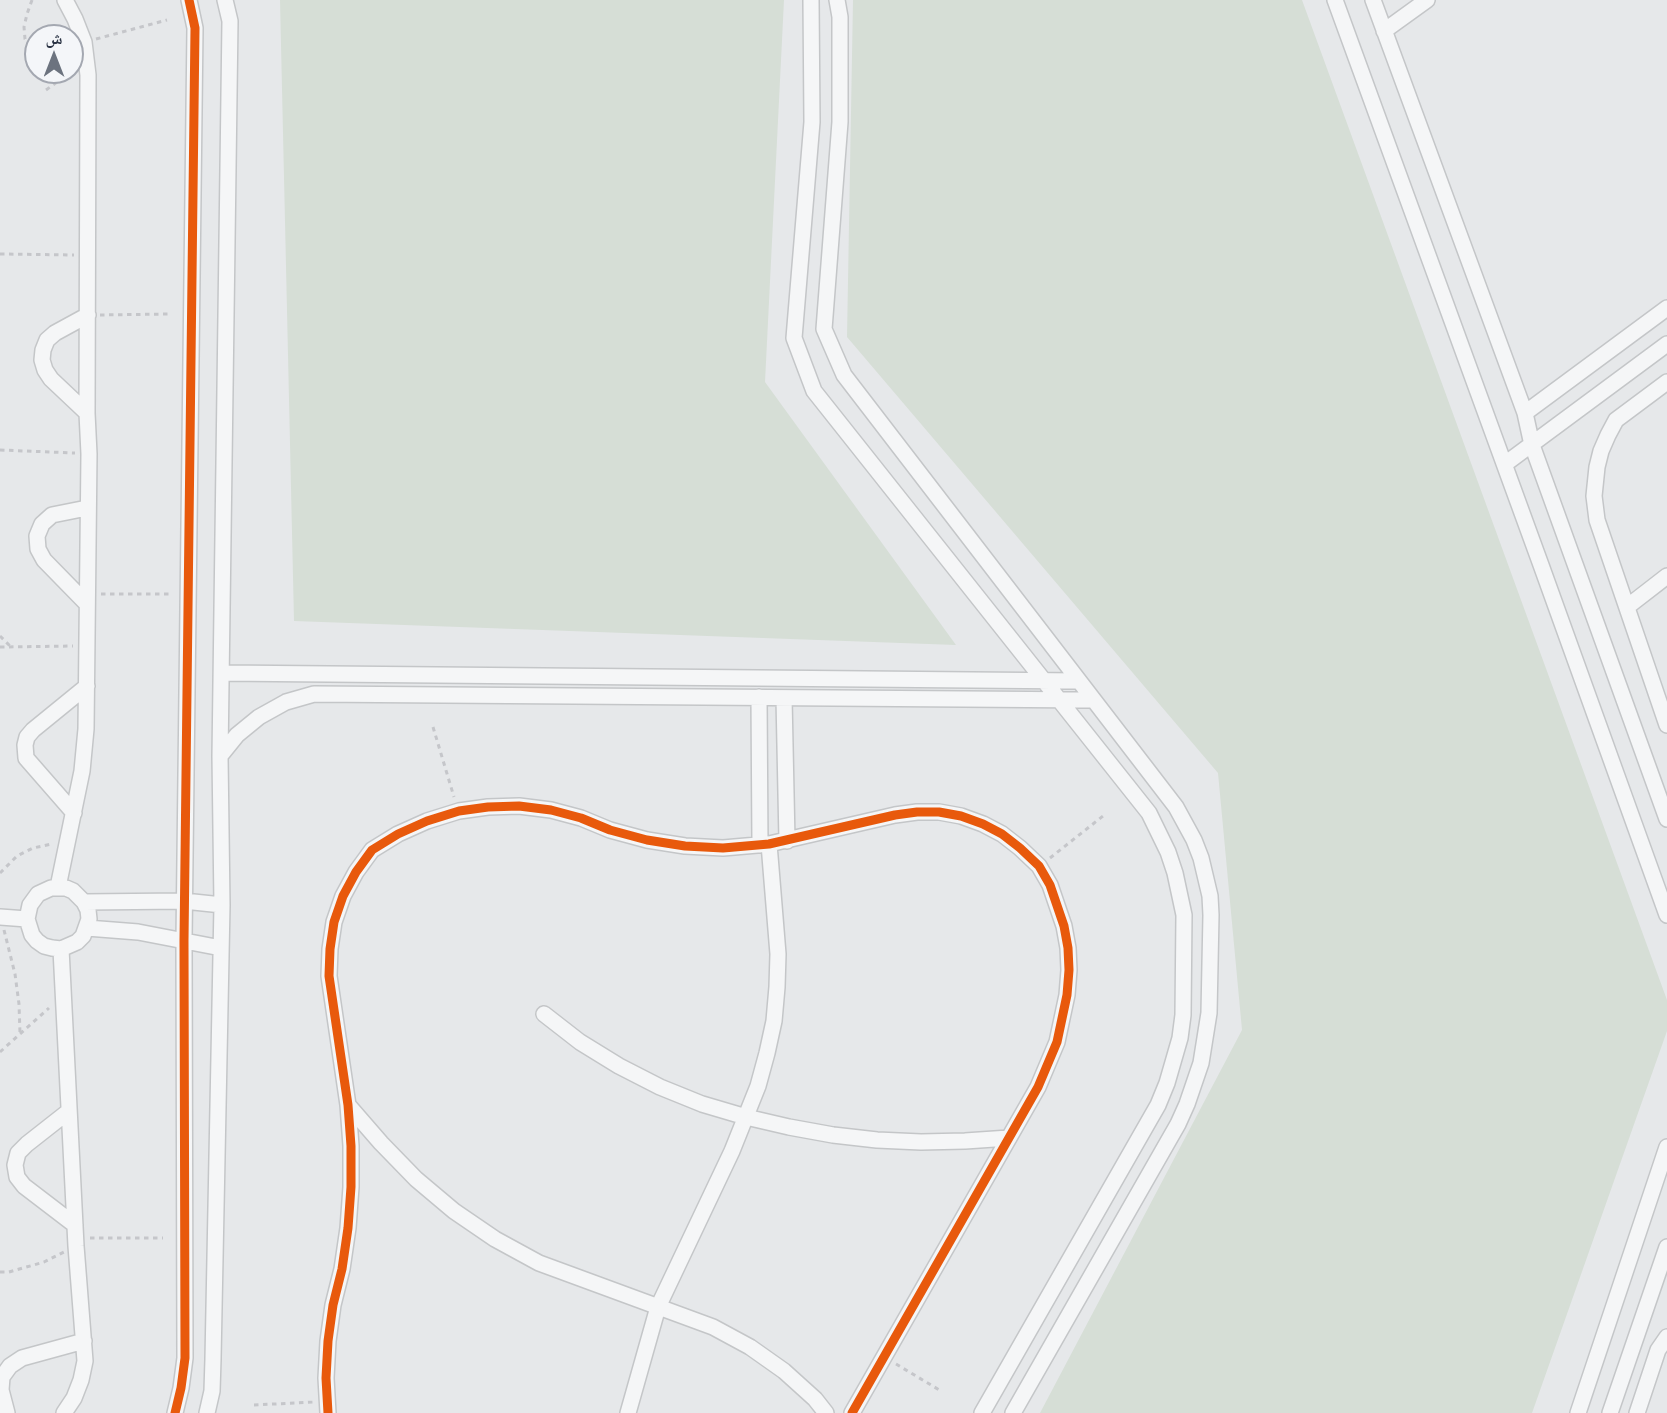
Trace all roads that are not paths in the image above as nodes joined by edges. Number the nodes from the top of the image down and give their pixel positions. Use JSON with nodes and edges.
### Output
{"nodes":[{"id":1,"x":65,"y":0,"type":"edge"},
{"id":2,"x":189,"y":0,"type":"edge"},
{"id":3,"x":225,"y":0,"type":"edge"},
{"id":4,"x":811,"y":0,"type":"edge"},
{"id":5,"x":837,"y":0,"type":"edge"},
{"id":6,"x":1335,"y":0,"type":"edge"},
{"id":7,"x":1373,"y":0,"type":"edge"},
{"id":8,"x":1427,"y":0,"type":"edge"},
{"id":9,"x":1384,"y":31,"type":"junction"},
{"id":10,"x":1667,"y":308,"type":"edge"},
{"id":11,"x":88,"y":315,"type":"junction"},
{"id":12,"x":1667,"y":344,"type":"edge"},
{"id":13,"x":1667,"y":382,"type":"edge"},
{"id":14,"x":87,"y":414,"type":"junction"},
{"id":15,"x":1525,"y":414,"type":"junction"},
{"id":16,"x":1532,"y":445,"type":"junction"},
{"id":17,"x":1504,"y":464,"type":"junction"},
{"id":18,"x":87,"y":508,"type":"junction"},
{"id":19,"x":1667,"y":576,"type":"edge"},
{"id":20,"x":87,"y":599,"type":"junction"},
{"id":21,"x":1627,"y":607,"type":"junction"},
{"id":22,"x":222,"y":673,"type":"junction"},
{"id":23,"x":1043,"y":680,"type":"junction"},
{"id":24,"x":1079,"y":681,"type":"junction"},
{"id":25,"x":87,"y":686,"type":"junction"},
{"id":26,"x":759,"y":698,"type":"junction"},
{"id":27,"x":784,"y":698,"type":"junction"},
{"id":28,"x":1059,"y":700,"type":"junction"},
{"id":29,"x":1093,"y":700,"type":"junction"},
{"id":30,"x":1667,"y":725,"type":"edge"},
{"id":31,"x":220,"y":756,"type":"junction"},
{"id":32,"x":74,"y":813,"type":"junction"},
{"id":33,"x":1667,"y":819,"type":"edge"},
{"id":34,"x":786,"y":841,"type":"junction"},
{"id":35,"x":765,"y":844,"type":"junction"},
{"id":36,"x":58,"y":887,"type":"junction"},
{"id":37,"x":184,"y":901,"type":"junction"},
{"id":38,"x":84,"y":902,"type":"junction"},
{"id":39,"x":222,"y":905,"type":"junction"},
{"id":40,"x":1667,"y":915,"type":"edge"},
{"id":41,"x":27,"y":919,"type":"junction"},
{"id":42,"x":2,"y":922,"type":"edge"},
{"id":43,"x":87,"y":928,"type":"junction"},
{"id":44,"x":184,"y":940,"type":"junction"},
{"id":45,"x":221,"y":948,"type":"junction"},
{"id":46,"x":61,"y":949,"type":"junction"},
{"id":47,"x":544,"y":1014,"type":"dead end"},
{"id":48,"x":348,"y":1105,"type":"junction"},
{"id":49,"x":69,"y":1111,"type":"junction"},
{"id":50,"x":747,"y":1117,"type":"junction"},
{"id":51,"x":1009,"y":1138,"type":"junction"},
{"id":52,"x":1667,"y":1148,"type":"edge"},
{"id":53,"x":76,"y":1237,"type":"junction"},
{"id":54,"x":1667,"y":1247,"type":"edge"},
{"id":55,"x":658,"y":1307,"type":"junction"},
{"id":56,"x":1667,"y":1337,"type":"edge"},
{"id":57,"x":84,"y":1341,"type":"junction"},
{"id":58,"x":327,"y":1407,"type":"edge"},
{"id":59,"x":7,"y":1413,"type":"edge"},
{"id":60,"x":64,"y":1413,"type":"edge"},
{"id":61,"x":175,"y":1413,"type":"edge"},
{"id":62,"x":207,"y":1413,"type":"edge"},
{"id":63,"x":628,"y":1413,"type":"edge"},
{"id":64,"x":826,"y":1413,"type":"edge"},
{"id":65,"x":852,"y":1413,"type":"edge"},
{"id":66,"x":982,"y":1413,"type":"edge"},
{"id":67,"x":1013,"y":1413,"type":"edge"},
{"id":68,"x":1578,"y":1413,"type":"edge"},
{"id":69,"x":1610,"y":1413,"type":"edge"},
{"id":70,"x":1637,"y":1413,"type":"edge"}],
"edges":[{"from":1,"to":11,"type":"street"},
{"from":2,"to":37,"type":"street"},
{"from":3,"to":22,"type":"street"},
{"from":4,"to":23,"type":"street"},
{"from":5,"to":24,"type":"street"},
{"from":6,"to":17,"type":"street"},
{"from":7,"to":9,"type":"street"},
{"from":8,"to":9,"type":"street"},
{"from":9,"to":15,"type":"street"},
{"from":10,"to":15,"type":"street"},
{"from":11,"to":14,"type":"street"},
{"from":11,"to":14,"type":"street"},
{"from":12,"to":16,"type":"street"},
{"from":13,"to":21,"type":"street"},
{"from":14,"to":18,"type":"street"},
{"from":15,"to":16,"type":"street"},
{"from":16,"to":17,"type":"street"},
{"from":16,"to":33,"type":"street"},
{"from":17,"to":40,"type":"street"},
{"from":18,"to":20,"type":"street"},
{"from":18,"to":20,"type":"street"},
{"from":19,"to":21,"type":"street"},
{"from":20,"to":25,"type":"street"},
{"from":21,"to":30,"type":"street"},
{"from":22,"to":23,"type":"street"},
{"from":22,"to":31,"type":"street"},
{"from":23,"to":24,"type":"street"},
{"from":23,"to":28,"type":"street"},
{"from":24,"to":29,"type":"street"},
{"from":25,"to":32,"type":"street"},
{"from":25,"to":32,"type":"street"},
{"from":26,"to":27,"type":"street"},
{"from":26,"to":31,"type":"street"},
{"from":26,"to":35,"type":"street"},
{"from":27,"to":28,"type":"street"},
{"from":27,"to":34,"type":"street"},
{"from":28,"to":29,"type":"street"},
{"from":28,"to":66,"type":"street"},
{"from":29,"to":67,"type":"street"},
{"from":31,"to":39,"type":"street"},
{"from":32,"to":36,"type":"street"},
{"from":34,"to":35,"type":"street"},
{"from":34,"to":51,"type":"street"},
{"from":35,"to":48,"type":"street"},
{"from":35,"to":50,"type":"street"},
{"from":36,"to":38,"type":"street"},
{"from":36,"to":41,"type":"street"},
{"from":37,"to":38,"type":"street"},
{"from":37,"to":39,"type":"street"},
{"from":37,"to":44,"type":"street"},
{"from":38,"to":43,"type":"street"},
{"from":39,"to":45,"type":"street"},
{"from":41,"to":42,"type":"street"},
{"from":41,"to":46,"type":"street"},
{"from":43,"to":44,"type":"street"},
{"from":43,"to":46,"type":"street"},
{"from":44,"to":45,"type":"street"},
{"from":44,"to":61,"type":"street"},
{"from":45,"to":62,"type":"street"},
{"from":46,"to":49,"type":"street"},
{"from":47,"to":50,"type":"street"},
{"from":48,"to":55,"type":"street"},
{"from":48,"to":58,"type":"street"},
{"from":49,"to":53,"type":"street"},
{"from":49,"to":53,"type":"street"},
{"from":50,"to":51,"type":"street"},
{"from":50,"to":55,"type":"street"},
{"from":51,"to":65,"type":"street"},
{"from":52,"to":68,"type":"street"},
{"from":53,"to":57,"type":"street"},
{"from":54,"to":69,"type":"street"},
{"from":55,"to":63,"type":"street"},
{"from":55,"to":64,"type":"street"},
{"from":56,"to":70,"type":"street"},
{"from":57,"to":59,"type":"street"},
{"from":57,"to":60,"type":"street"}]}
